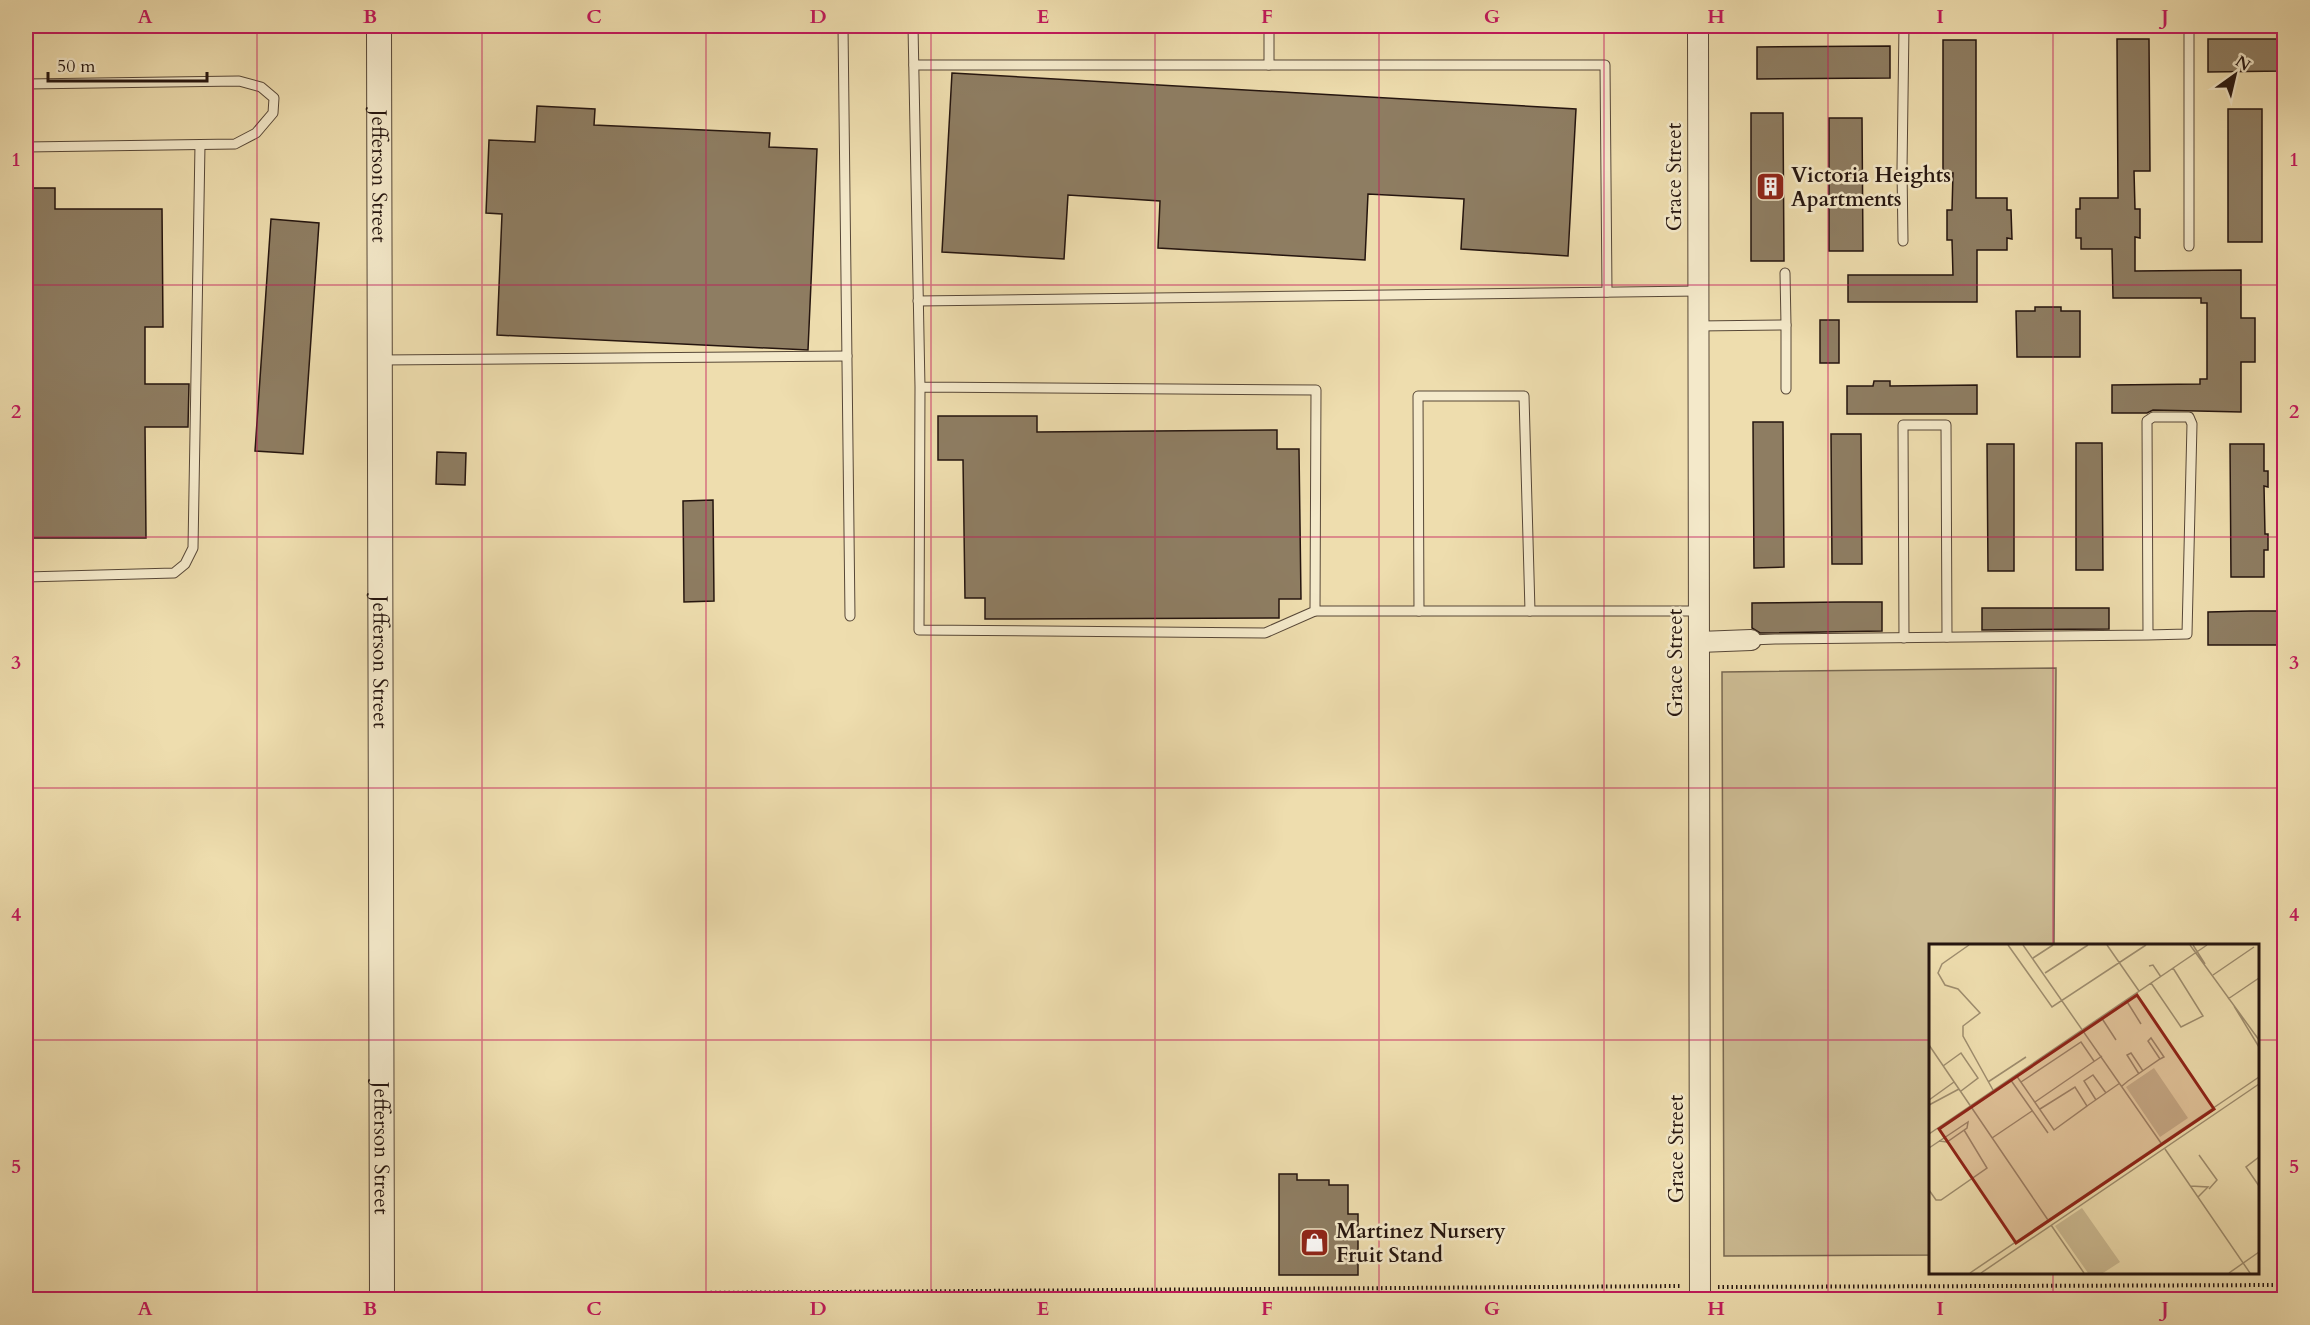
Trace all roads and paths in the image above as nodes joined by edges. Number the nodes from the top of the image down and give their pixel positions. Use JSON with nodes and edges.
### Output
{"nodes":[{"id":1,"x":379,"y":26,"type":"edge"},
{"id":2,"x":843,"y":26,"type":"edge"},
{"id":3,"x":913,"y":26,"type":"edge"},
{"id":4,"x":1269,"y":26,"type":"edge"},
{"id":5,"x":1698,"y":26,"type":"edge"},
{"id":6,"x":1904,"y":26,"type":"edge"},
{"id":7,"x":2189,"y":26,"type":"edge"},
{"id":8,"x":914,"y":65,"type":"junction"},
{"id":9,"x":1269,"y":65,"type":"junction"},
{"id":10,"x":26,"y":84,"type":"edge"},
{"id":11,"x":200,"y":145,"type":"junction"},
{"id":12,"x":26,"y":147,"type":"edge"},
{"id":13,"x":1903,"y":241,"type":"dead end"},
{"id":14,"x":2189,"y":246,"type":"dead end"},
{"id":15,"x":1785,"y":273,"type":"dead end"},
{"id":16,"x":1698,"y":291,"type":"junction"},
{"id":17,"x":1607,"y":292,"type":"junction"},
{"id":18,"x":918,"y":301,"type":"junction"},
{"id":19,"x":1786,"y":325,"type":"junction"},
{"id":20,"x":1698,"y":326,"type":"junction"},
{"id":21,"x":847,"y":356,"type":"junction"},
{"id":22,"x":380,"y":360,"type":"junction"},
{"id":23,"x":920,"y":387,"type":"junction"},
{"id":24,"x":1786,"y":389,"type":"dead end"},
{"id":25,"x":26,"y":577,"type":"edge"},
{"id":26,"x":1315,"y":611,"type":"junction"},
{"id":27,"x":1419,"y":611,"type":"junction"},
{"id":28,"x":1530,"y":611,"type":"junction"},
{"id":29,"x":1698,"y":611,"type":"junction"},
{"id":30,"x":850,"y":616,"type":"dead end"},
{"id":31,"x":2148,"y":635,"type":"junction"},
{"id":32,"x":1947,"y":637,"type":"junction"},
{"id":33,"x":1904,"y":638,"type":"junction"},
{"id":34,"x":1751,"y":640,"type":"joint"},
{"id":35,"x":1699,"y":642,"type":"junction"},
{"id":36,"x":2284,"y":1285,"type":"edge"},
{"id":37,"x":1701,"y":1291,"type":"edge"},
{"id":38,"x":26,"y":1295,"type":"edge"},
{"id":39,"x":409,"y":1295,"type":"dead end"},
{"id":40,"x":371,"y":1297,"type":"edge"}],
"edges":[{"from":1,"to":22,"type":"street","name":"Jefferson Street"},
{"from":2,"to":21,"type":"lane"},
{"from":3,"to":8,"type":"lane"},
{"from":4,"to":9,"type":"lane"},
{"from":5,"to":16,"type":"street","name":"Grace Street"},
{"from":6,"to":13,"type":"lane"},
{"from":7,"to":14,"type":"lane"},
{"from":8,"to":9,"type":"lane"},
{"from":8,"to":18,"type":"lane"},
{"from":9,"to":17,"type":"lane"},
{"from":10,"to":11,"type":"lane"},
{"from":11,"to":12,"type":"lane"},
{"from":11,"to":25,"type":"lane"},
{"from":15,"to":19,"type":"lane"},
{"from":16,"to":17,"type":"lane"},
{"from":16,"to":20,"type":"street","name":"Grace Street"},
{"from":17,"to":18,"type":"lane"},
{"from":18,"to":23,"type":"lane"},
{"from":19,"to":20,"type":"lane"},
{"from":19,"to":24,"type":"lane"},
{"from":20,"to":29,"type":"street","name":"Grace Street"},
{"from":21,"to":22,"type":"lane"},
{"from":21,"to":30,"type":"lane"},
{"from":22,"to":40,"type":"street","name":"Jefferson Street"},
{"from":23,"to":26,"type":"lane"},
{"from":23,"to":26,"type":"lane"},
{"from":26,"to":27,"type":"lane"},
{"from":27,"to":28,"type":"lane"},
{"from":27,"to":28,"type":"lane"},
{"from":28,"to":29,"type":"lane"},
{"from":29,"to":35,"type":"street","name":"Grace Street"},
{"from":31,"to":31,"type":"lane"},
{"from":31,"to":32,"type":"lane"},
{"from":32,"to":33,"type":"lane"},
{"from":32,"to":33,"type":"lane"},
{"from":33,"to":34,"type":"lane"},
{"from":34,"to":35,"type":"street"},
{"from":35,"to":37,"type":"street","name":"Grace Street"},
{"from":36,"to":37,"type":"path"},
{"from":37,"to":39,"type":"path"},
{"from":38,"to":40,"type":"path"}]}
